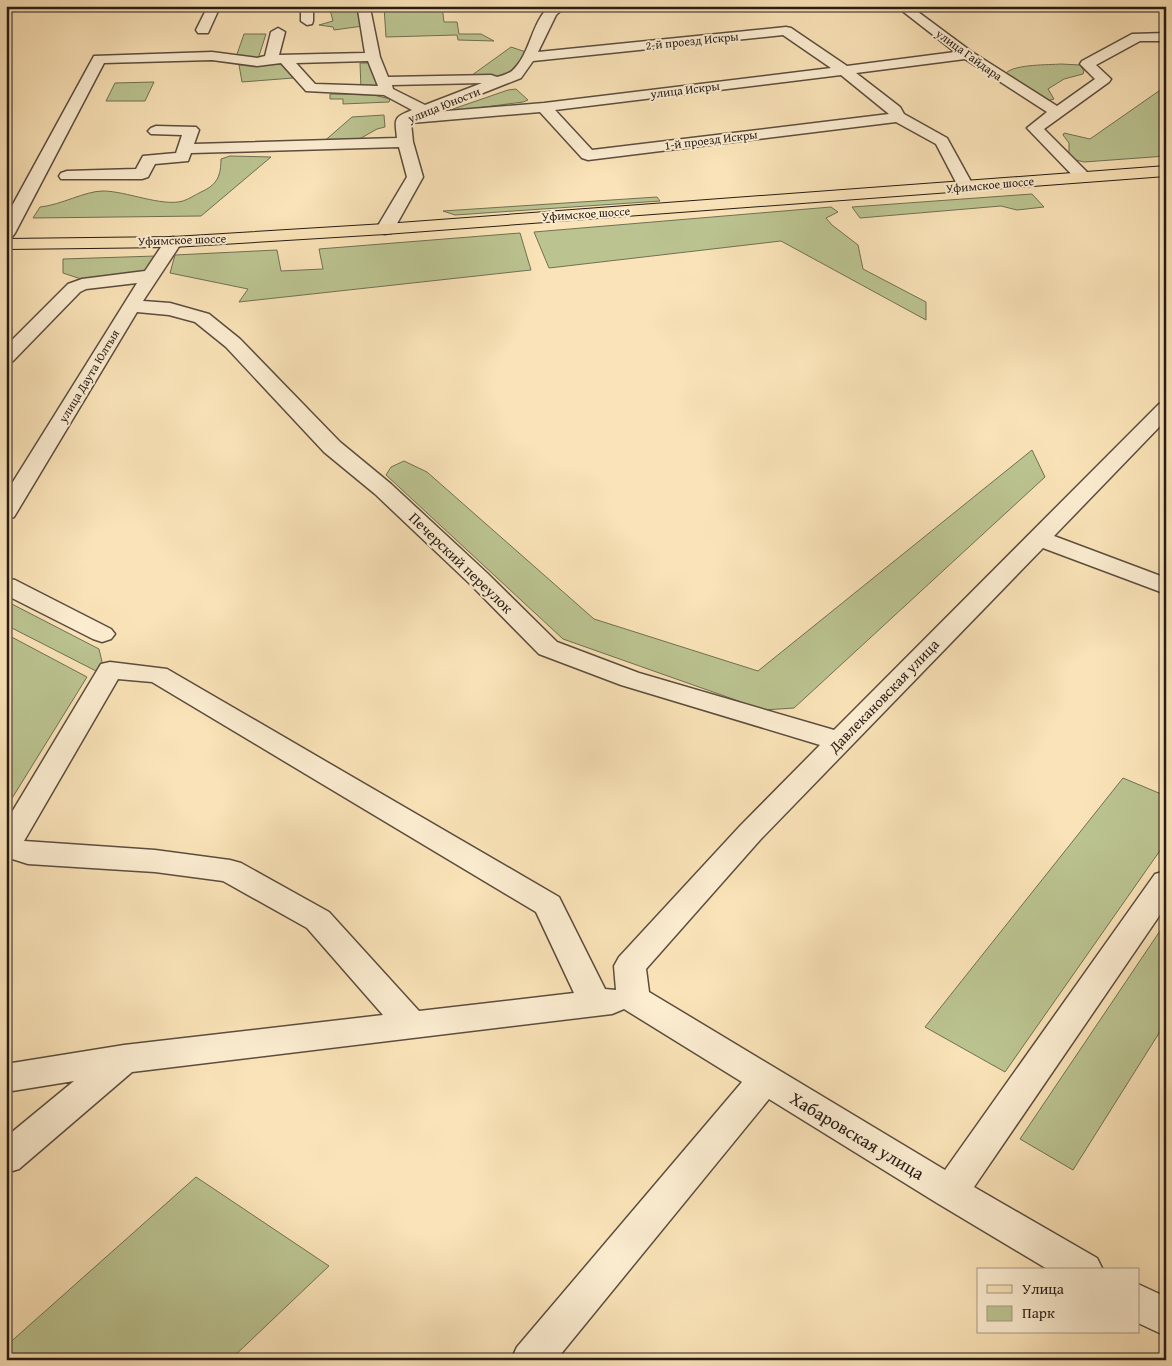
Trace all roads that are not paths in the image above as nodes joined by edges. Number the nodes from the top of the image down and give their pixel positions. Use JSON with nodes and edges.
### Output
{"nodes":[{"id":1,"x":220,"y":6,"type":"edge"},
{"id":2,"x":307,"y":6,"type":"edge"},
{"id":3,"x":361,"y":6,"type":"edge"},
{"id":4,"x":572,"y":6,"type":"edge"},
{"id":5,"x":902,"y":6,"type":"edge"},
{"id":6,"x":554,"y":7,"type":"edge"},
{"id":7,"x":307,"y":21,"type":"dead end"},
{"id":8,"x":203,"y":30,"type":"dead end"},
{"id":9,"x":278,"y":32,"type":"dead end"},
{"id":10,"x":1166,"y":37,"type":"edge"},
{"id":11,"x":967,"y":56,"type":"junction"},
{"id":12,"x":373,"y":57,"type":"junction"},
{"id":13,"x":529,"y":57,"type":"junction"},
{"id":14,"x":285,"y":59,"type":"junction"},
{"id":15,"x":271,"y":60,"type":"junction"},
{"id":16,"x":844,"y":70,"type":"junction"},
{"id":17,"x":509,"y":78,"type":"junction"},
{"id":18,"x":385,"y":86,"type":"junction"},
{"id":19,"x":544,"y":108,"type":"junction"},
{"id":20,"x":424,"y":111,"type":"junction"},
{"id":21,"x":1057,"y":112,"type":"junction"},
{"id":22,"x":898,"y":117,"type":"junction"},
{"id":23,"x":403,"y":119,"type":"junction"},
{"id":24,"x":156,"y":131,"type":"dead end"},
{"id":25,"x":405,"y":142,"type":"junction"},
{"id":26,"x":185,"y":149,"type":"junction"},
{"id":27,"x":1166,"y":171,"type":"edge"},
{"id":28,"x":67,"y":176,"type":"dead end"},
{"id":29,"x":1083,"y":177,"type":"junction"},
{"id":30,"x":966,"y":187,"type":"junction"},
{"id":31,"x":385,"y":229,"type":"junction"},
{"id":32,"x":6,"y":233,"type":"edge"},
{"id":33,"x":173,"y":242,"type":"junction"},
{"id":34,"x":6,"y":244,"type":"edge"},
{"id":35,"x":151,"y":276,"type":"junction"},
{"id":36,"x":132,"y":306,"type":"junction"},
{"id":37,"x":6,"y":356,"type":"edge"},
{"id":38,"x":1166,"y":408,"type":"edge"},
{"id":39,"x":9,"y":501,"type":"edge"},
{"id":40,"x":1039,"y":538,"type":"junction"},
{"id":41,"x":6,"y":585,"type":"edge"},
{"id":42,"x":1166,"y":586,"type":"edge"},
{"id":43,"x":102,"y":634,"type":"dead end"},
{"id":44,"x":839,"y":741,"type":"junction"},
{"id":45,"x":6,"y":840,"type":"edge"},
{"id":46,"x":6,"y":846,"type":"edge"},
{"id":47,"x":1166,"y":882,"type":"edge"},
{"id":48,"x":633,"y":999,"type":"junction"},
{"id":49,"x":595,"y":1003,"type":"junction"},
{"id":50,"x":411,"y":1024,"type":"junction"},
{"id":51,"x":124,"y":1059,"type":"junction"},
{"id":52,"x":6,"y":1078,"type":"edge"},
{"id":53,"x":765,"y":1080,"type":"junction"},
{"id":54,"x":6,"y":1158,"type":"edge"},
{"id":55,"x":950,"y":1192,"type":"junction"},
{"id":56,"x":1081,"y":1268,"type":"edge"},
{"id":57,"x":1140,"y":1303,"type":"edge"},
{"id":58,"x":1166,"y":1318,"type":"edge"},
{"id":59,"x":531,"y":1360,"type":"edge"}],
"edges":[{"from":1,"to":8,"type":"street"},
{"from":2,"to":7,"type":"street"},
{"from":3,"to":12,"type":"street"},
{"from":4,"to":6,"type":"street"},
{"from":5,"to":11,"type":"street","name":"улица Гайдара"},
{"from":6,"to":13,"type":"street","name":"улица Юности"},
{"from":9,"to":15,"type":"street"},
{"from":10,"to":21,"type":"street"},
{"from":11,"to":16,"type":"street","name":"улица Искры"},
{"from":11,"to":21,"type":"street","name":"улица Гайдара"},
{"from":12,"to":14,"type":"street"},
{"from":12,"to":18,"type":"street"},
{"from":13,"to":16,"type":"street","name":"2-й проезд Искры"},
{"from":13,"to":17,"type":"street","name":"улица Юности"},
{"from":14,"to":15,"type":"street"},
{"from":14,"to":18,"type":"street"},
{"from":15,"to":32,"type":"street"},
{"from":16,"to":19,"type":"street","name":"улица Искры"},
{"from":16,"to":22,"type":"street","name":"2-й проезд Искры"},
{"from":17,"to":18,"type":"street"},
{"from":17,"to":20,"type":"street","name":"улица Юности"},
{"from":18,"to":20,"type":"street"},
{"from":19,"to":22,"type":"street","name":"1-й проезд Искры"},
{"from":19,"to":23,"type":"street","name":"улица Искры"},
{"from":20,"to":23,"type":"street","name":"улица Юности"},
{"from":21,"to":29,"type":"street"},
{"from":22,"to":30,"type":"street","name":"2-й проезд Искры"},
{"from":23,"to":25,"type":"street","name":"улица Юности"},
{"from":24,"to":26,"type":"street"},
{"from":25,"to":26,"type":"street"},
{"from":25,"to":31,"type":"street","name":"улица Юности"},
{"from":26,"to":28,"type":"street"},
{"from":27,"to":29,"type":"main road","name":"Уфимское шоссе"},
{"from":29,"to":30,"type":"main road","name":"Уфимское шоссе"},
{"from":30,"to":31,"type":"main road","name":"Уфимское шоссе"},
{"from":31,"to":33,"type":"main road","name":"Уфимское шоссе"},
{"from":33,"to":34,"type":"main road","name":"Уфимское шоссе"},
{"from":33,"to":35,"type":"street","name":"улица Даута Юлтыя"},
{"from":35,"to":36,"type":"street","name":"улица Даута Юлтыя"},
{"from":35,"to":37,"type":"street"},
{"from":36,"to":39,"type":"street","name":"улица Даута Юлтыя"},
{"from":36,"to":44,"type":"street","name":"Печерский переулок"},
{"from":38,"to":40,"type":"street","name":"Давлекановская улица"},
{"from":40,"to":42,"type":"street"},
{"from":40,"to":44,"type":"street","name":"Давлекановская улица"},
{"from":41,"to":43,"type":"street"},
{"from":44,"to":48,"type":"street","name":"Давлекановская улица"},
{"from":45,"to":49,"type":"street"},
{"from":46,"to":50,"type":"street"},
{"from":47,"to":55,"type":"street"},
{"from":48,"to":49,"type":"street"},
{"from":48,"to":53,"type":"street","name":"Хабаровская улица"},
{"from":49,"to":50,"type":"street"},
{"from":50,"to":51,"type":"street"},
{"from":51,"to":52,"type":"street"},
{"from":51,"to":54,"type":"street"},
{"from":53,"to":55,"type":"street","name":"Хабаровская улица"},
{"from":53,"to":59,"type":"street"},
{"from":55,"to":56,"type":"street","name":"Хабаровская улица"},
{"from":57,"to":58,"type":"street"}]}
